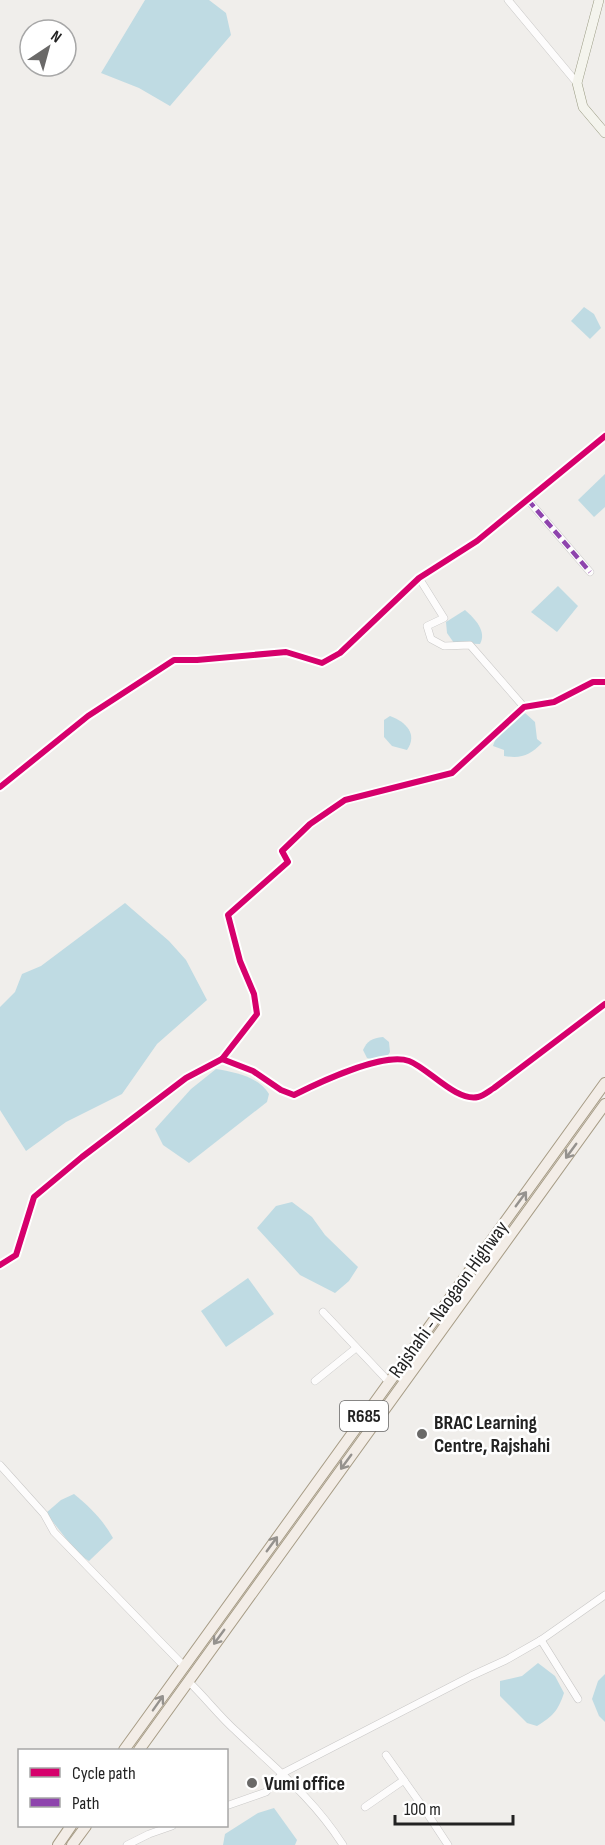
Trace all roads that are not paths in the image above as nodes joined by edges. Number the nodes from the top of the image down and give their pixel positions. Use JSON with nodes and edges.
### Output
{"nodes":[{"id":1,"x":508,"y":0,"type":"edge"},
{"id":2,"x":599,"y":0,"type":"edge"},
{"id":3,"x":578,"y":83,"type":"junction"},
{"id":4,"x":605,"y":133,"type":"edge"},
{"id":5,"x":605,"y":436,"type":"edge"},
{"id":6,"x":528,"y":500,"type":"junction"},
{"id":7,"x":590,"y":572,"type":"dead end"},
{"id":8,"x":419,"y":578,"type":"junction"},
{"id":9,"x":605,"y":682,"type":"edge"},
{"id":10,"x":524,"y":708,"type":"junction"},
{"id":11,"x":0,"y":787,"type":"edge"},
{"id":12,"x":605,"y":1004,"type":"edge"},
{"id":13,"x":222,"y":1059,"type":"junction"},
{"id":14,"x":605,"y":1083,"type":"edge"},
{"id":15,"x":605,"y":1104,"type":"edge"},
{"id":16,"x":0,"y":1265,"type":"edge"},
{"id":17,"x":323,"y":1312,"type":"dead end"},
{"id":18,"x":356,"y":1348,"type":"junction"},
{"id":19,"x":315,"y":1381,"type":"dead end"},
{"id":20,"x":389,"y":1382,"type":"junction"},
{"id":21,"x":0,"y":1465,"type":"edge"},
{"id":22,"x":605,"y":1595,"type":"edge"},
{"id":23,"x":226,"y":1608,"type":"junction"},
{"id":24,"x":236,"y":1614,"type":"junction"},
{"id":25,"x":541,"y":1640,"type":"junction"},
{"id":26,"x":184,"y":1666,"type":"junction"},
{"id":27,"x":188,"y":1681,"type":"junction"},
{"id":28,"x":578,"y":1699,"type":"dead end"},
{"id":29,"x":128,"y":1746,"type":"edge"},
{"id":30,"x":140,"y":1749,"type":"edge"},
{"id":31,"x":386,"y":1755,"type":"dead end"},
{"id":32,"x":283,"y":1773,"type":"junction"},
{"id":33,"x":404,"y":1780,"type":"junction"},
{"id":34,"x":228,"y":1805,"type":"edge"},
{"id":35,"x":365,"y":1807,"type":"dead end"},
{"id":36,"x":70,"y":1827,"type":"edge"},
{"id":37,"x":85,"y":1827,"type":"edge"},
{"id":38,"x":168,"y":1827,"type":"edge"},
{"id":39,"x":58,"y":1845,"type":"edge"},
{"id":40,"x":72,"y":1845,"type":"edge"},
{"id":41,"x":128,"y":1845,"type":"edge"},
{"id":42,"x":343,"y":1845,"type":"edge"},
{"id":43,"x":448,"y":1845,"type":"edge"}],
"edges":[{"from":1,"to":3,"type":"street"},
{"from":2,"to":3,"type":"main road"},
{"from":3,"to":4,"type":"main road"},
{"from":5,"to":6,"type":"street"},
{"from":6,"to":7,"type":"street"},
{"from":6,"to":8,"type":"street"},
{"from":8,"to":10,"type":"street"},
{"from":8,"to":11,"type":"street"},
{"from":9,"to":10,"type":"street"},
{"from":10,"to":13,"type":"street"},
{"from":12,"to":13,"type":"street"},
{"from":13,"to":16,"type":"street"},
{"from":20,"to":14,"type":"main road","name":"Rajshahi - Naogaon Highway","number":"R685","one_way":true},
{"from":15,"to":24,"type":"main road","name":"Rajshahi - Naogaon Highway","number":"R685","one_way":true},
{"from":17,"to":18,"type":"street"},
{"from":18,"to":19,"type":"street"},
{"from":18,"to":20,"type":"street"},
{"from":23,"to":20,"type":"main road","name":"Rajshahi - Naogaon Highway","number":"R685","one_way":true},
{"from":21,"to":26,"type":"street"},
{"from":22,"to":25,"type":"street"},
{"from":23,"to":24,"type":"main road"},
{"from":23,"to":26,"type":"main road","name":"Rajshahi - Naogaon Highway","number":"R685"},
{"from":24,"to":27,"type":"main road","name":"Rajshahi - Naogaon Highway","number":"R685","one_way":true},
{"from":25,"to":28,"type":"street"},
{"from":25,"to":32,"type":"street"},
{"from":29,"to":26,"type":"main road","name":"Rajshahi - Naogaon Highway","number":"R685","one_way":true},
{"from":27,"to":30,"type":"main road","name":"Rajshahi - Naogaon Highway","number":"R685"},
{"from":27,"to":32,"type":"street"},
{"from":29,"to":30,"type":"main road"},
{"from":31,"to":33,"type":"street"},
{"from":32,"to":34,"type":"street"},
{"from":32,"to":42,"type":"street"},
{"from":33,"to":35,"type":"street"},
{"from":33,"to":43,"type":"street"},
{"from":36,"to":39,"type":"main road"},
{"from":37,"to":40,"type":"main road"},
{"from":38,"to":41,"type":"street"}]}
